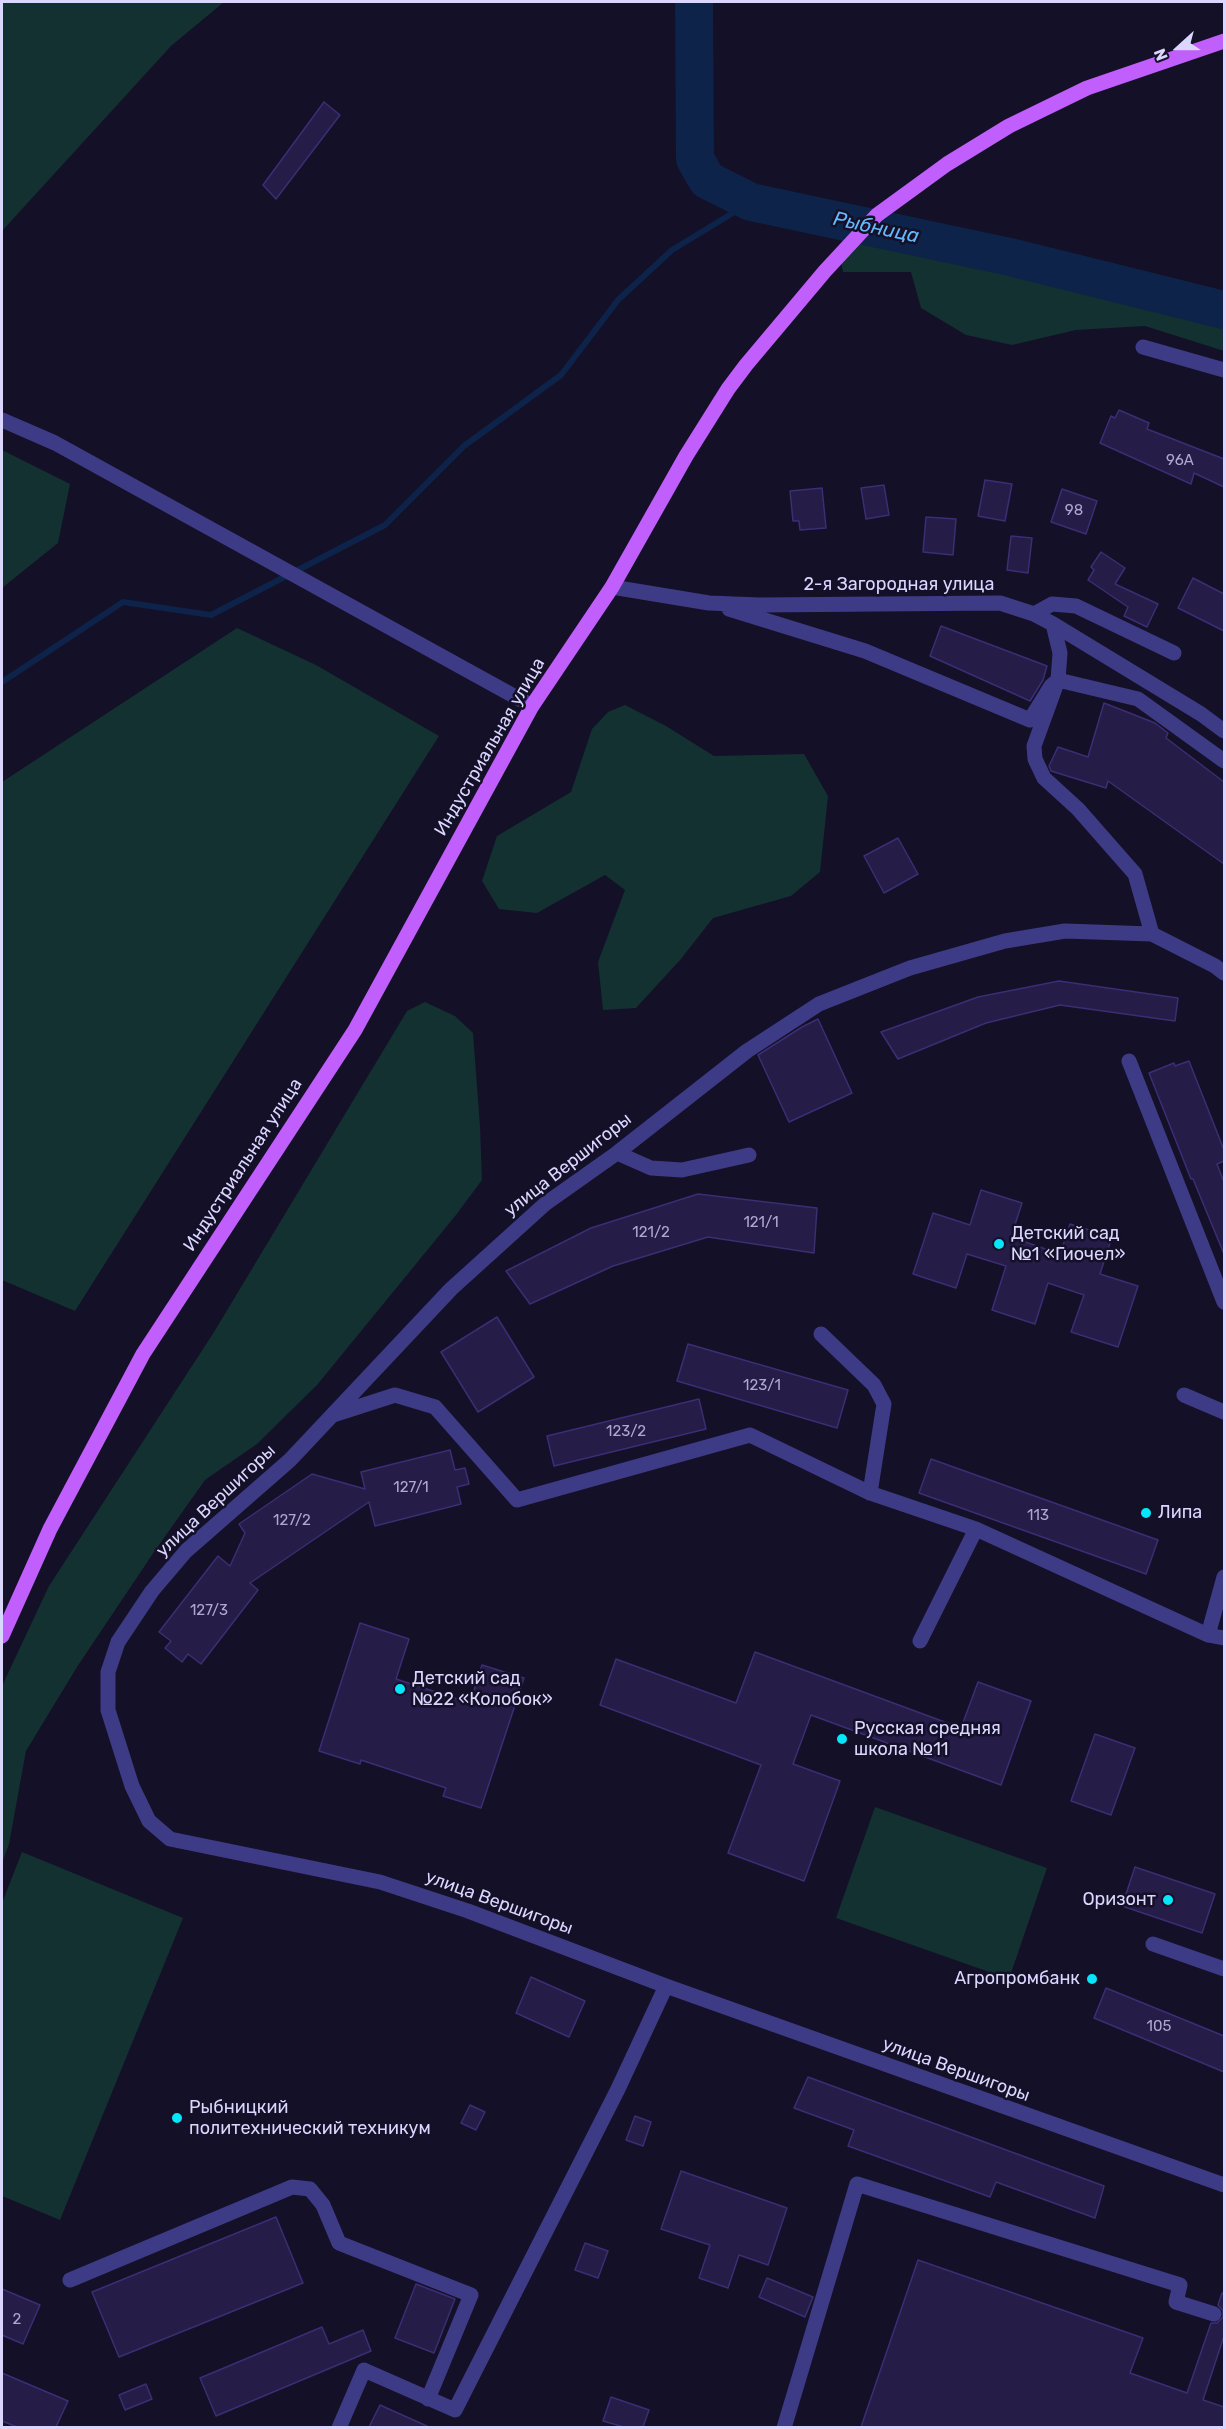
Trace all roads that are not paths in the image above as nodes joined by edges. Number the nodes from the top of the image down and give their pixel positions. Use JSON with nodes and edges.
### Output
{"nodes":[{"id":1,"x":1224,"y":41,"type":"edge"},
{"id":2,"x":1143,"y":347,"type":"dead end"},
{"id":3,"x":1224,"y":370,"type":"edge"},
{"id":4,"x":2,"y":420,"type":"edge"},
{"id":5,"x":612,"y":587,"type":"junction"},
{"id":6,"x":709,"y":603,"type":"junction"},
{"id":7,"x":1034,"y":614,"type":"junction"},
{"id":8,"x":1053,"y":624,"type":"junction"},
{"id":9,"x":1174,"y":653,"type":"dead end"},
{"id":10,"x":1058,"y":680,"type":"junction"},
{"id":11,"x":532,"y":706,"type":"junction"},
{"id":12,"x":1224,"y":731,"type":"edge"},
{"id":13,"x":1224,"y":761,"type":"edge"},
{"id":14,"x":1152,"y":934,"type":"junction"},
{"id":15,"x":1224,"y":973,"type":"edge"},
{"id":16,"x":1129,"y":1061,"type":"dead end"},
{"id":17,"x":616,"y":1153,"type":"junction"},
{"id":18,"x":749,"y":1155,"type":"dead end"},
{"id":19,"x":1224,"y":1302,"type":"edge"},
{"id":20,"x":821,"y":1334,"type":"dead end"},
{"id":21,"x":1184,"y":1395,"type":"dead end"},
{"id":22,"x":1224,"y":1412,"type":"edge"},
{"id":23,"x":330,"y":1416,"type":"junction"},
{"id":24,"x":870,"y":1493,"type":"junction"},
{"id":25,"x":976,"y":1529,"type":"junction"},
{"id":26,"x":1224,"y":1577,"type":"edge"},
{"id":27,"x":1208,"y":1635,"type":"junction"},
{"id":28,"x":2,"y":1636,"type":"edge"},
{"id":29,"x":1224,"y":1638,"type":"edge"},
{"id":30,"x":920,"y":1641,"type":"dead end"},
{"id":31,"x":1154,"y":1944,"type":"dead end"},
{"id":32,"x":1224,"y":1969,"type":"edge"},
{"id":33,"x":666,"y":1986,"type":"junction"},
{"id":34,"x":1224,"y":2185,"type":"edge"},
{"id":35,"x":70,"y":2280,"type":"dead end"},
{"id":36,"x":1214,"y":2314,"type":"dead end"},
{"id":37,"x":429,"y":2398,"type":"junction"},
{"id":38,"x":339,"y":2427,"type":"edge"},
{"id":39,"x":784,"y":2427,"type":"edge"}],
"edges":[{"from":1,"to":5,"type":"main road","name":"Индустриальная улица"},
{"from":2,"to":3,"type":"street"},
{"from":4,"to":11,"type":"street"},
{"from":5,"to":6,"type":"street","name":"2-я Загородная улица"},
{"from":5,"to":11,"type":"main road","name":"Индустриальная улица"},
{"from":6,"to":7,"type":"street","name":"2-я Загородная улица"},
{"from":6,"to":10,"type":"street"},
{"from":7,"to":8,"type":"street","name":"2-я Загородная улица"},
{"from":7,"to":9,"type":"street"},
{"from":8,"to":10,"type":"street"},
{"from":8,"to":12,"type":"street","name":"2-я Загородная улица"},
{"from":10,"to":13,"type":"street"},
{"from":10,"to":14,"type":"street"},
{"from":11,"to":28,"type":"main road","name":"Индустриальная улица"},
{"from":14,"to":15,"type":"street","name":"улица Вершигоры"},
{"from":14,"to":17,"type":"street","name":"улица Вершигоры"},
{"from":16,"to":19,"type":"street"},
{"from":17,"to":18,"type":"street"},
{"from":17,"to":23,"type":"street","name":"улица Вершигоры"},
{"from":20,"to":24,"type":"street"},
{"from":21,"to":22,"type":"street"},
{"from":23,"to":24,"type":"street"},
{"from":23,"to":33,"type":"street","name":"улица Вершигоры"},
{"from":24,"to":25,"type":"street"},
{"from":25,"to":27,"type":"street"},
{"from":25,"to":30,"type":"street"},
{"from":26,"to":27,"type":"street"},
{"from":27,"to":29,"type":"street"},
{"from":31,"to":32,"type":"street"},
{"from":33,"to":34,"type":"street","name":"улица Вершигоры"},
{"from":33,"to":37,"type":"street"},
{"from":35,"to":37,"type":"street"},
{"from":36,"to":39,"type":"street"},
{"from":37,"to":38,"type":"street"}]}
